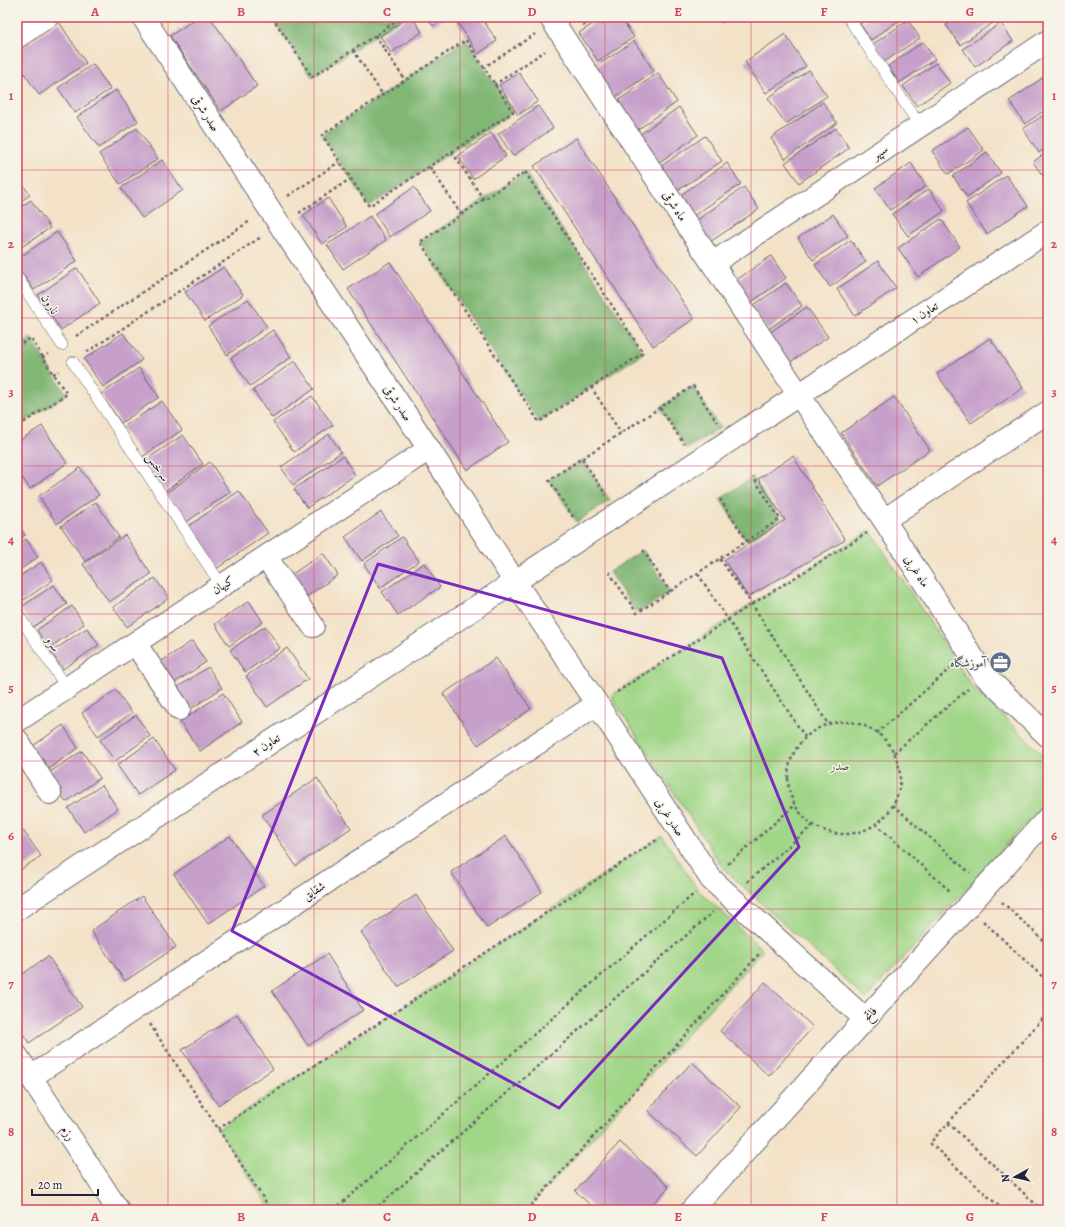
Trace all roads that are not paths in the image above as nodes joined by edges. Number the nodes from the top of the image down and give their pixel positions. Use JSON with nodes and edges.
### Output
{"nodes":[{"id":1,"x":47,"y":17,"type":"edge"},
{"id":2,"x":144,"y":17,"type":"edge"},
{"id":3,"x":848,"y":17,"type":"edge"},
{"id":4,"x":552,"y":19,"type":"edge"},
{"id":5,"x":17,"y":37,"type":"edge"},
{"id":6,"x":1048,"y":41,"type":"edge"},
{"id":7,"x":920,"y":126,"type":"junction"},
{"id":8,"x":1048,"y":231,"type":"edge"},
{"id":9,"x":712,"y":263,"type":"junction"},
{"id":10,"x":17,"y":277,"type":"edge"},
{"id":11,"x":62,"y":345,"type":"road end"},
{"id":12,"x":73,"y":362,"type":"road end"},
{"id":13,"x":799,"y":394,"type":"junction"},
{"id":14,"x":1048,"y":412,"type":"edge"},
{"id":15,"x":429,"y":449,"type":"junction"},
{"id":16,"x":877,"y":525,"type":"junction"},
{"id":17,"x":266,"y":557,"type":"junction"},
{"id":18,"x":514,"y":582,"type":"junction"},
{"id":19,"x":222,"y":586,"type":"junction"},
{"id":20,"x":17,"y":613,"type":"edge"},
{"id":21,"x":313,"y":626,"type":"dead end"},
{"id":22,"x":135,"y":642,"type":"junction"},
{"id":23,"x":67,"y":688,"type":"junction"},
{"id":24,"x":604,"y":700,"type":"junction"},
{"id":25,"x":179,"y":709,"type":"dead end"},
{"id":26,"x":17,"y":721,"type":"edge"},
{"id":27,"x":1048,"y":736,"type":"edge"},
{"id":28,"x":17,"y":740,"type":"edge"},
{"id":29,"x":50,"y":793,"type":"dead end"},
{"id":30,"x":1048,"y":818,"type":"edge"},
{"id":31,"x":17,"y":909,"type":"edge"},
{"id":32,"x":865,"y":1019,"type":"junction"},
{"id":33,"x":17,"y":1056,"type":"edge"},
{"id":34,"x":31,"y":1077,"type":"junction"},
{"id":35,"x":118,"y":1210,"type":"edge"},
{"id":36,"x":692,"y":1210,"type":"edge"}],
"edges":[{"from":1,"to":5,"type":"street"},
{"from":2,"to":15,"type":"street","name":"صدر شرقی"},
{"from":3,"to":7,"type":"lane"},
{"from":4,"to":9,"type":"street","name":"ماه شرقی"},
{"from":6,"to":7,"type":"street","name":"سپهر"},
{"from":7,"to":9,"type":"street","name":"سپهر"},
{"from":8,"to":13,"type":"street","name":"تعاون ۱"},
{"from":9,"to":13,"type":"street","name":"ماه شرقی"},
{"from":10,"to":11,"type":"lane","name":"نارون"},
{"from":12,"to":19,"type":"lane","name":"سرخس"},
{"from":13,"to":16,"type":"street","name":"ماه غربی"},
{"from":13,"to":18,"type":"street","name":"تعاون ۱"},
{"from":14,"to":16,"type":"street"},
{"from":15,"to":17,"type":"street","name":"کیهان"},
{"from":15,"to":18,"type":"street","name":"صدر شرقی"},
{"from":16,"to":27,"type":"street","name":"ماه غربی"},
{"from":17,"to":19,"type":"street","name":"کیهان"},
{"from":17,"to":21,"type":"street"},
{"from":18,"to":24,"type":"street","name":"صدر غربی"},
{"from":18,"to":31,"type":"street","name":"تعاون ۲"},
{"from":19,"to":22,"type":"street","name":"کیهان"},
{"from":20,"to":23,"type":"lane","name":"سرو"},
{"from":22,"to":23,"type":"street","name":"کیهان"},
{"from":22,"to":25,"type":"street"},
{"from":23,"to":26,"type":"street","name":"کیهان"},
{"from":24,"to":32,"type":"street","name":"صدر غربی"},
{"from":24,"to":34,"type":"street","name":"شقایق"},
{"from":28,"to":29,"type":"street"},
{"from":30,"to":32,"type":"street","name":"فاتح"},
{"from":32,"to":36,"type":"street","name":"فاتح"},
{"from":33,"to":34,"type":"street","name":"رزم"},
{"from":34,"to":35,"type":"street","name":"رزم"}]}
